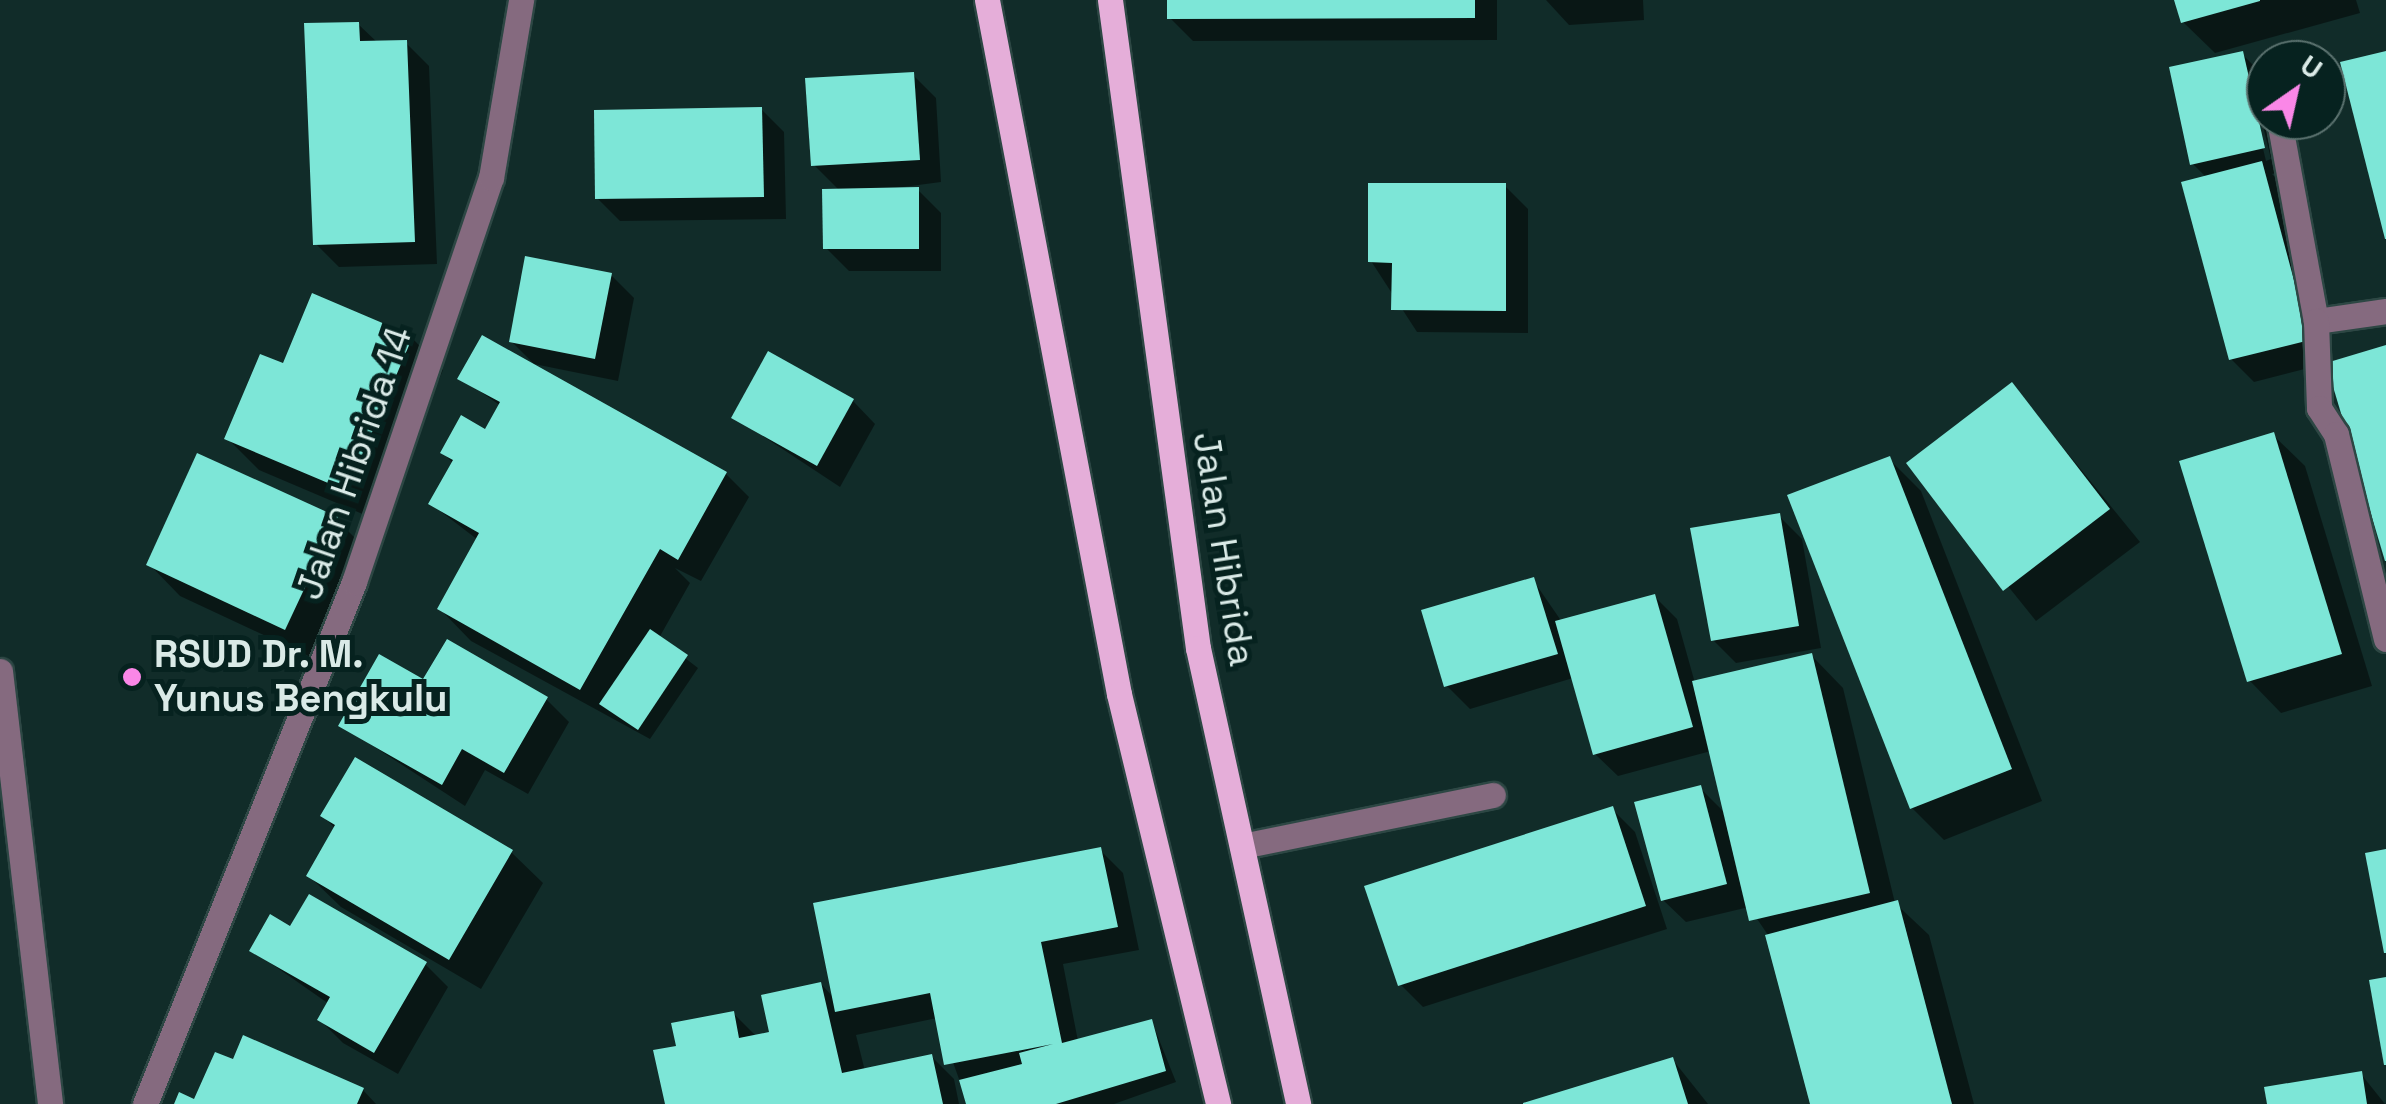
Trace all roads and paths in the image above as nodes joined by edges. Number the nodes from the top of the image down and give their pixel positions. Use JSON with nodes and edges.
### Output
{"nodes":[{"id":1,"x":521,"y":0,"type":"edge"},
{"id":2,"x":987,"y":0,"type":"edge"},
{"id":3,"x":1110,"y":0,"type":"edge"},
{"id":4,"x":2283,"y":140,"type":"edge"},
{"id":5,"x":2386,"y":311,"type":"edge"},
{"id":6,"x":2316,"y":321,"type":"junction"},
{"id":7,"x":2386,"y":639,"type":"edge"},
{"id":8,"x":0,"y":671,"type":"edge"},
{"id":9,"x":1493,"y":795,"type":"dead end"},
{"id":10,"x":1242,"y":846,"type":"junction"},
{"id":11,"x":50,"y":1104,"type":"edge"},
{"id":12,"x":145,"y":1104,"type":"edge"},
{"id":13,"x":1218,"y":1104,"type":"edge"},
{"id":14,"x":1298,"y":1104,"type":"edge"}],
"edges":[{"from":1,"to":12,"type":"street","name":"Jalan Hibrida 14"},
{"from":2,"to":13,"type":"main road"},
{"from":3,"to":10,"type":"main road","name":"Jalan Hibrida"},
{"from":4,"to":6,"type":"street"},
{"from":5,"to":6,"type":"street"},
{"from":6,"to":7,"type":"street"},
{"from":8,"to":11,"type":"street"},
{"from":9,"to":10,"type":"street"},
{"from":10,"to":14,"type":"main road","name":"Jalan Hibrida"}]}
